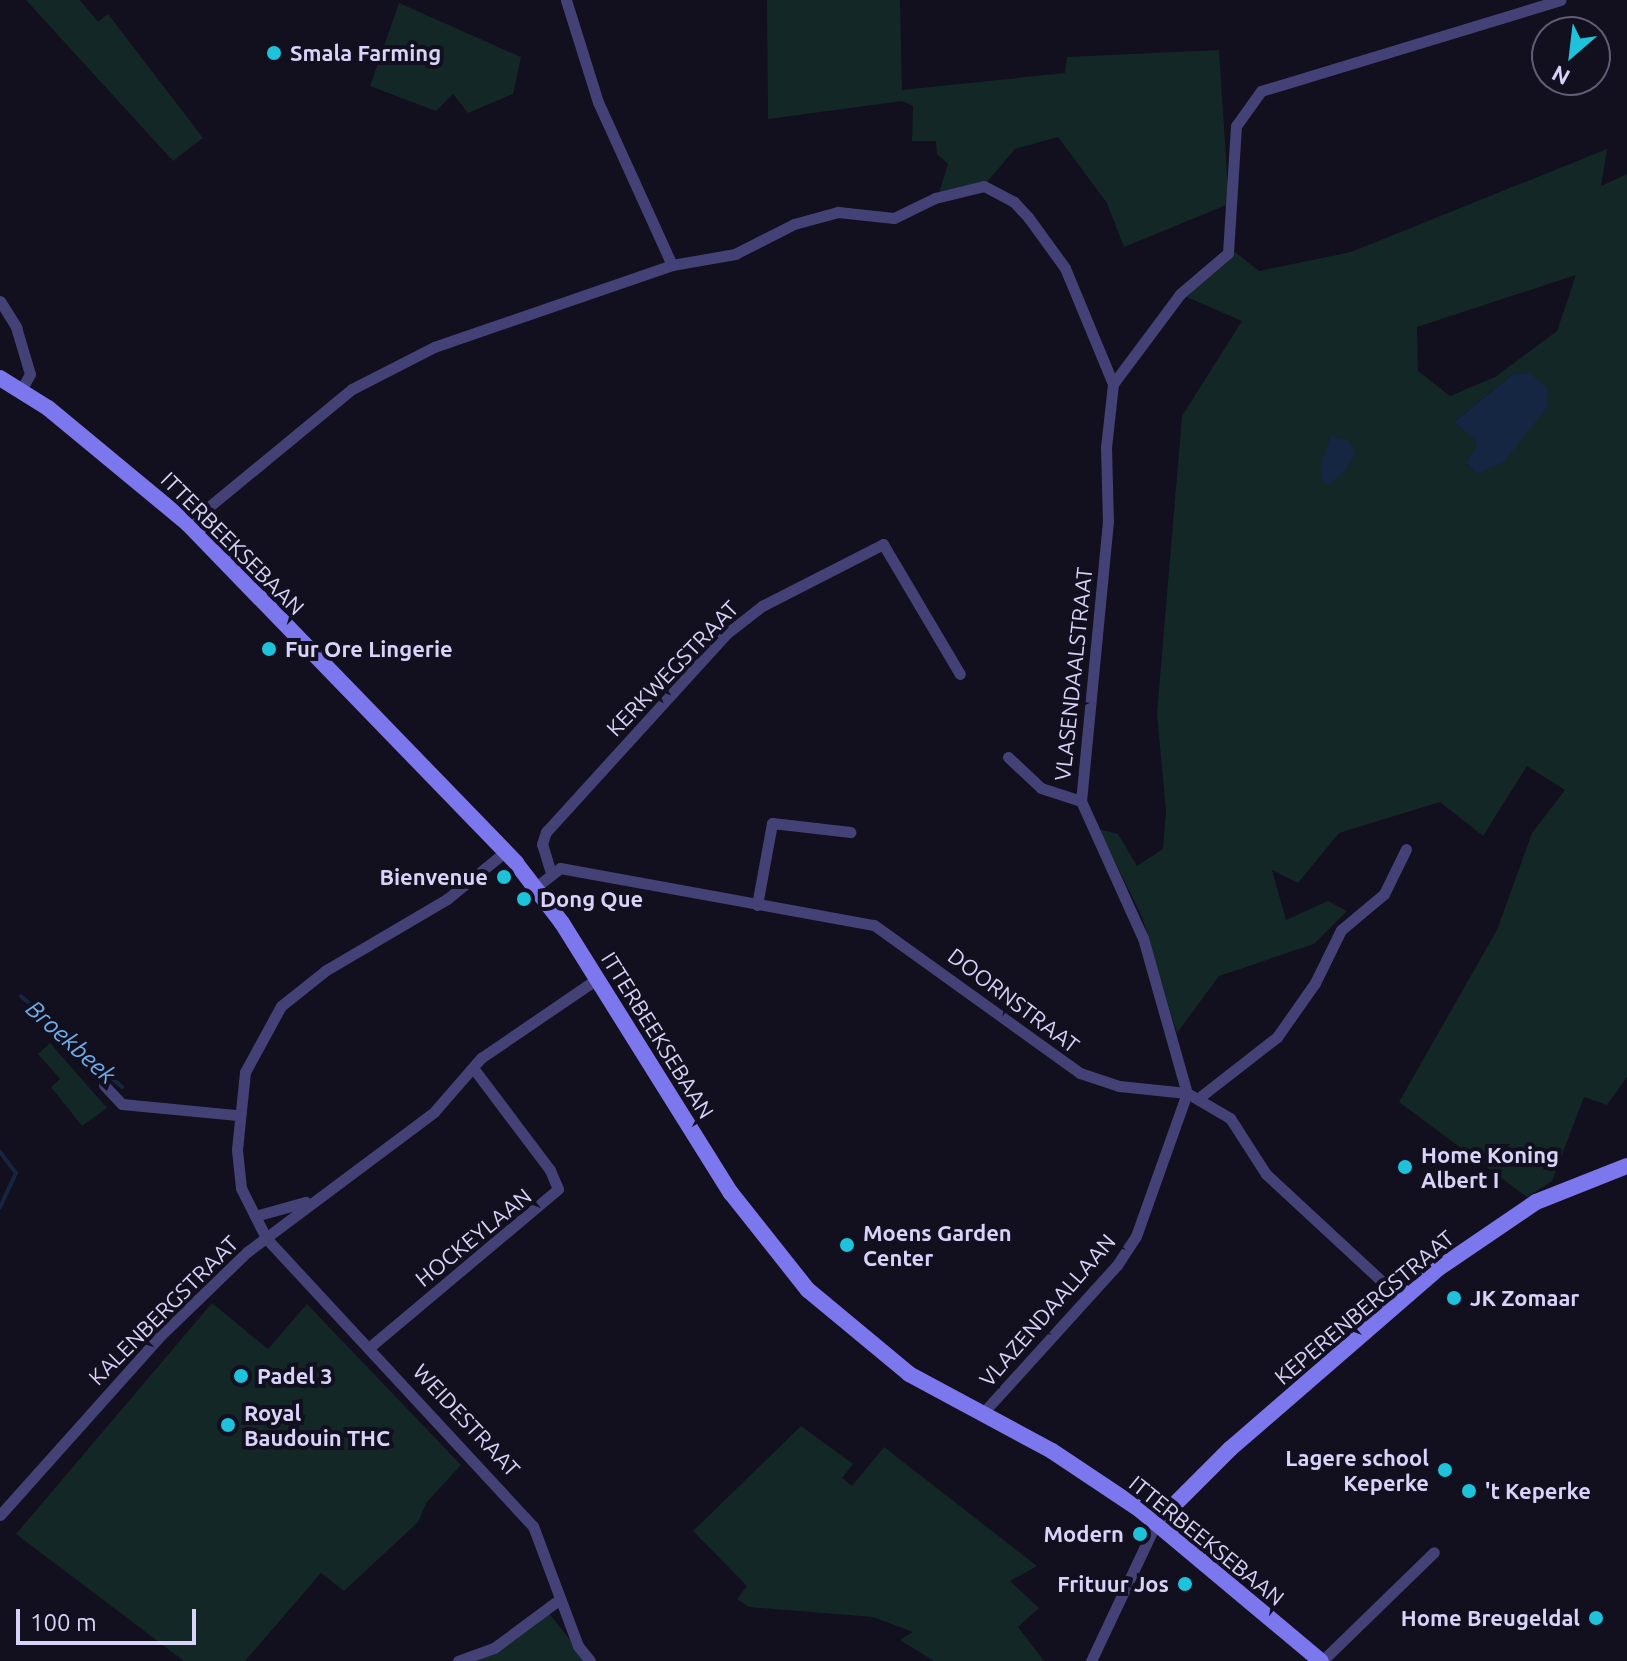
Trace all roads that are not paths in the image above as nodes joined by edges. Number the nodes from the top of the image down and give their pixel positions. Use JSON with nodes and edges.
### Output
{"nodes":[{"id":1,"x":566,"y":0,"type":"edge"},
{"id":2,"x":1561,"y":0,"type":"edge"},
{"id":3,"x":672,"y":265,"type":"junction"},
{"id":4,"x":0,"y":301,"type":"edge"},
{"id":5,"x":0,"y":378,"type":"edge"},
{"id":6,"x":1111,"y":378,"type":"junction"},
{"id":7,"x":21,"y":390,"type":"junction"},
{"id":8,"x":188,"y":524,"type":"junction"},
{"id":9,"x":960,"y":674,"type":"dead end"},
{"id":10,"x":1008,"y":757,"type":"dead end"},
{"id":11,"x":1081,"y":801,"type":"junction"},
{"id":12,"x":850,"y":832,"type":"dead end"},
{"id":13,"x":1406,"y":849,"type":"dead end"},
{"id":14,"x":505,"y":852,"type":"junction"},
{"id":15,"x":551,"y":873,"type":"junction"},
{"id":16,"x":536,"y":887,"type":"junction"},
{"id":17,"x":757,"y":905,"type":"junction"},
{"id":18,"x":597,"y":979,"type":"junction"},
{"id":19,"x":473,"y":1068,"type":"junction"},
{"id":20,"x":104,"y":1085,"type":"dead end"},
{"id":21,"x":1187,"y":1093,"type":"junction"},
{"id":22,"x":1200,"y":1097,"type":"junction"},
{"id":23,"x":237,"y":1115,"type":"junction"},
{"id":24,"x":1627,"y":1166,"type":"edge"},
{"id":25,"x":314,"y":1199,"type":"junction"},
{"id":26,"x":255,"y":1216,"type":"junction"},
{"id":27,"x":266,"y":1238,"type":"junction"},
{"id":28,"x":1401,"y":1299,"type":"junction"},
{"id":29,"x":371,"y":1346,"type":"junction"},
{"id":30,"x":981,"y":1415,"type":"junction"},
{"id":31,"x":0,"y":1515,"type":"edge"},
{"id":32,"x":1156,"y":1523,"type":"junction"},
{"id":33,"x":1434,"y":1552,"type":"dead end"},
{"id":34,"x":560,"y":1599,"type":"junction"},
{"id":35,"x":458,"y":1661,"type":"edge"},
{"id":36,"x":590,"y":1661,"type":"edge"},
{"id":37,"x":1091,"y":1661,"type":"edge"},
{"id":38,"x":1321,"y":1661,"type":"edge"}],
"edges":[{"from":1,"to":3,"type":"street"},
{"from":2,"to":6,"type":"street"},
{"from":3,"to":6,"type":"street"},
{"from":3,"to":8,"type":"street"},
{"from":4,"to":7,"type":"street"},
{"from":5,"to":7,"type":"main road","name":"ITTERBEEKSEBAAN"},
{"from":6,"to":11,"type":"street","name":"VLASENDAALSTRAAT"},
{"from":7,"to":8,"type":"main road","name":"ITTERBEEKSEBAAN"},
{"from":8,"to":14,"type":"main road","name":"ITTERBEEKSEBAAN"},
{"from":9,"to":15,"type":"street","name":"KERKWEGSTRAAT"},
{"from":10,"to":11,"type":"street"},
{"from":11,"to":21,"type":"street","name":"VLASENDAALSTRAAT"},
{"from":12,"to":17,"type":"street"},
{"from":13,"to":22,"type":"street"},
{"from":14,"to":16,"type":"main road","name":"ITTERBEEKSEBAAN"},
{"from":14,"to":23,"type":"street","name":"KALENBERGSTRAAT"},
{"from":15,"to":16,"type":"street"},
{"from":15,"to":17,"type":"street","name":"DOORNSTRAAT"},
{"from":16,"to":18,"type":"main road","name":"ITTERBEEKSEBAAN"},
{"from":17,"to":21,"type":"street","name":"DOORNSTRAAT"},
{"from":18,"to":19,"type":"street"},
{"from":18,"to":30,"type":"main road","name":"ITTERBEEKSEBAAN"},
{"from":19,"to":25,"type":"street"},
{"from":19,"to":29,"type":"street","name":"HOCKEYLAAN"},
{"from":20,"to":23,"type":"street"},
{"from":21,"to":22,"type":"street","name":"DOORNSTRAAT"},
{"from":21,"to":30,"type":"street","name":"VLAZENDAALLAAN"},
{"from":22,"to":28,"type":"street","name":"DOORNSTRAAT"},
{"from":23,"to":26,"type":"street","name":"KALENBERGSTRAAT"},
{"from":24,"to":28,"type":"main road","name":"KEPERENBERGSTRAAT"},
{"from":25,"to":26,"type":"street"},
{"from":25,"to":27,"type":"street"},
{"from":26,"to":27,"type":"street","name":"KALENBERGSTRAAT"},
{"from":27,"to":29,"type":"street","name":"WEIDESTRAAT"},
{"from":27,"to":31,"type":"street","name":"KALENBERGSTRAAT"},
{"from":28,"to":32,"type":"main road","name":"KEPERENBERGSTRAAT"},
{"from":29,"to":34,"type":"street","name":"WEIDESTRAAT"},
{"from":30,"to":32,"type":"main road","name":"ITTERBEEKSEBAAN"},
{"from":32,"to":37,"type":"street"},
{"from":32,"to":38,"type":"main road","name":"ITTERBEEKSEBAAN"},
{"from":33,"to":38,"type":"street"},
{"from":34,"to":35,"type":"street"},
{"from":34,"to":36,"type":"street","name":"WEIDESTRAAT"}]}
